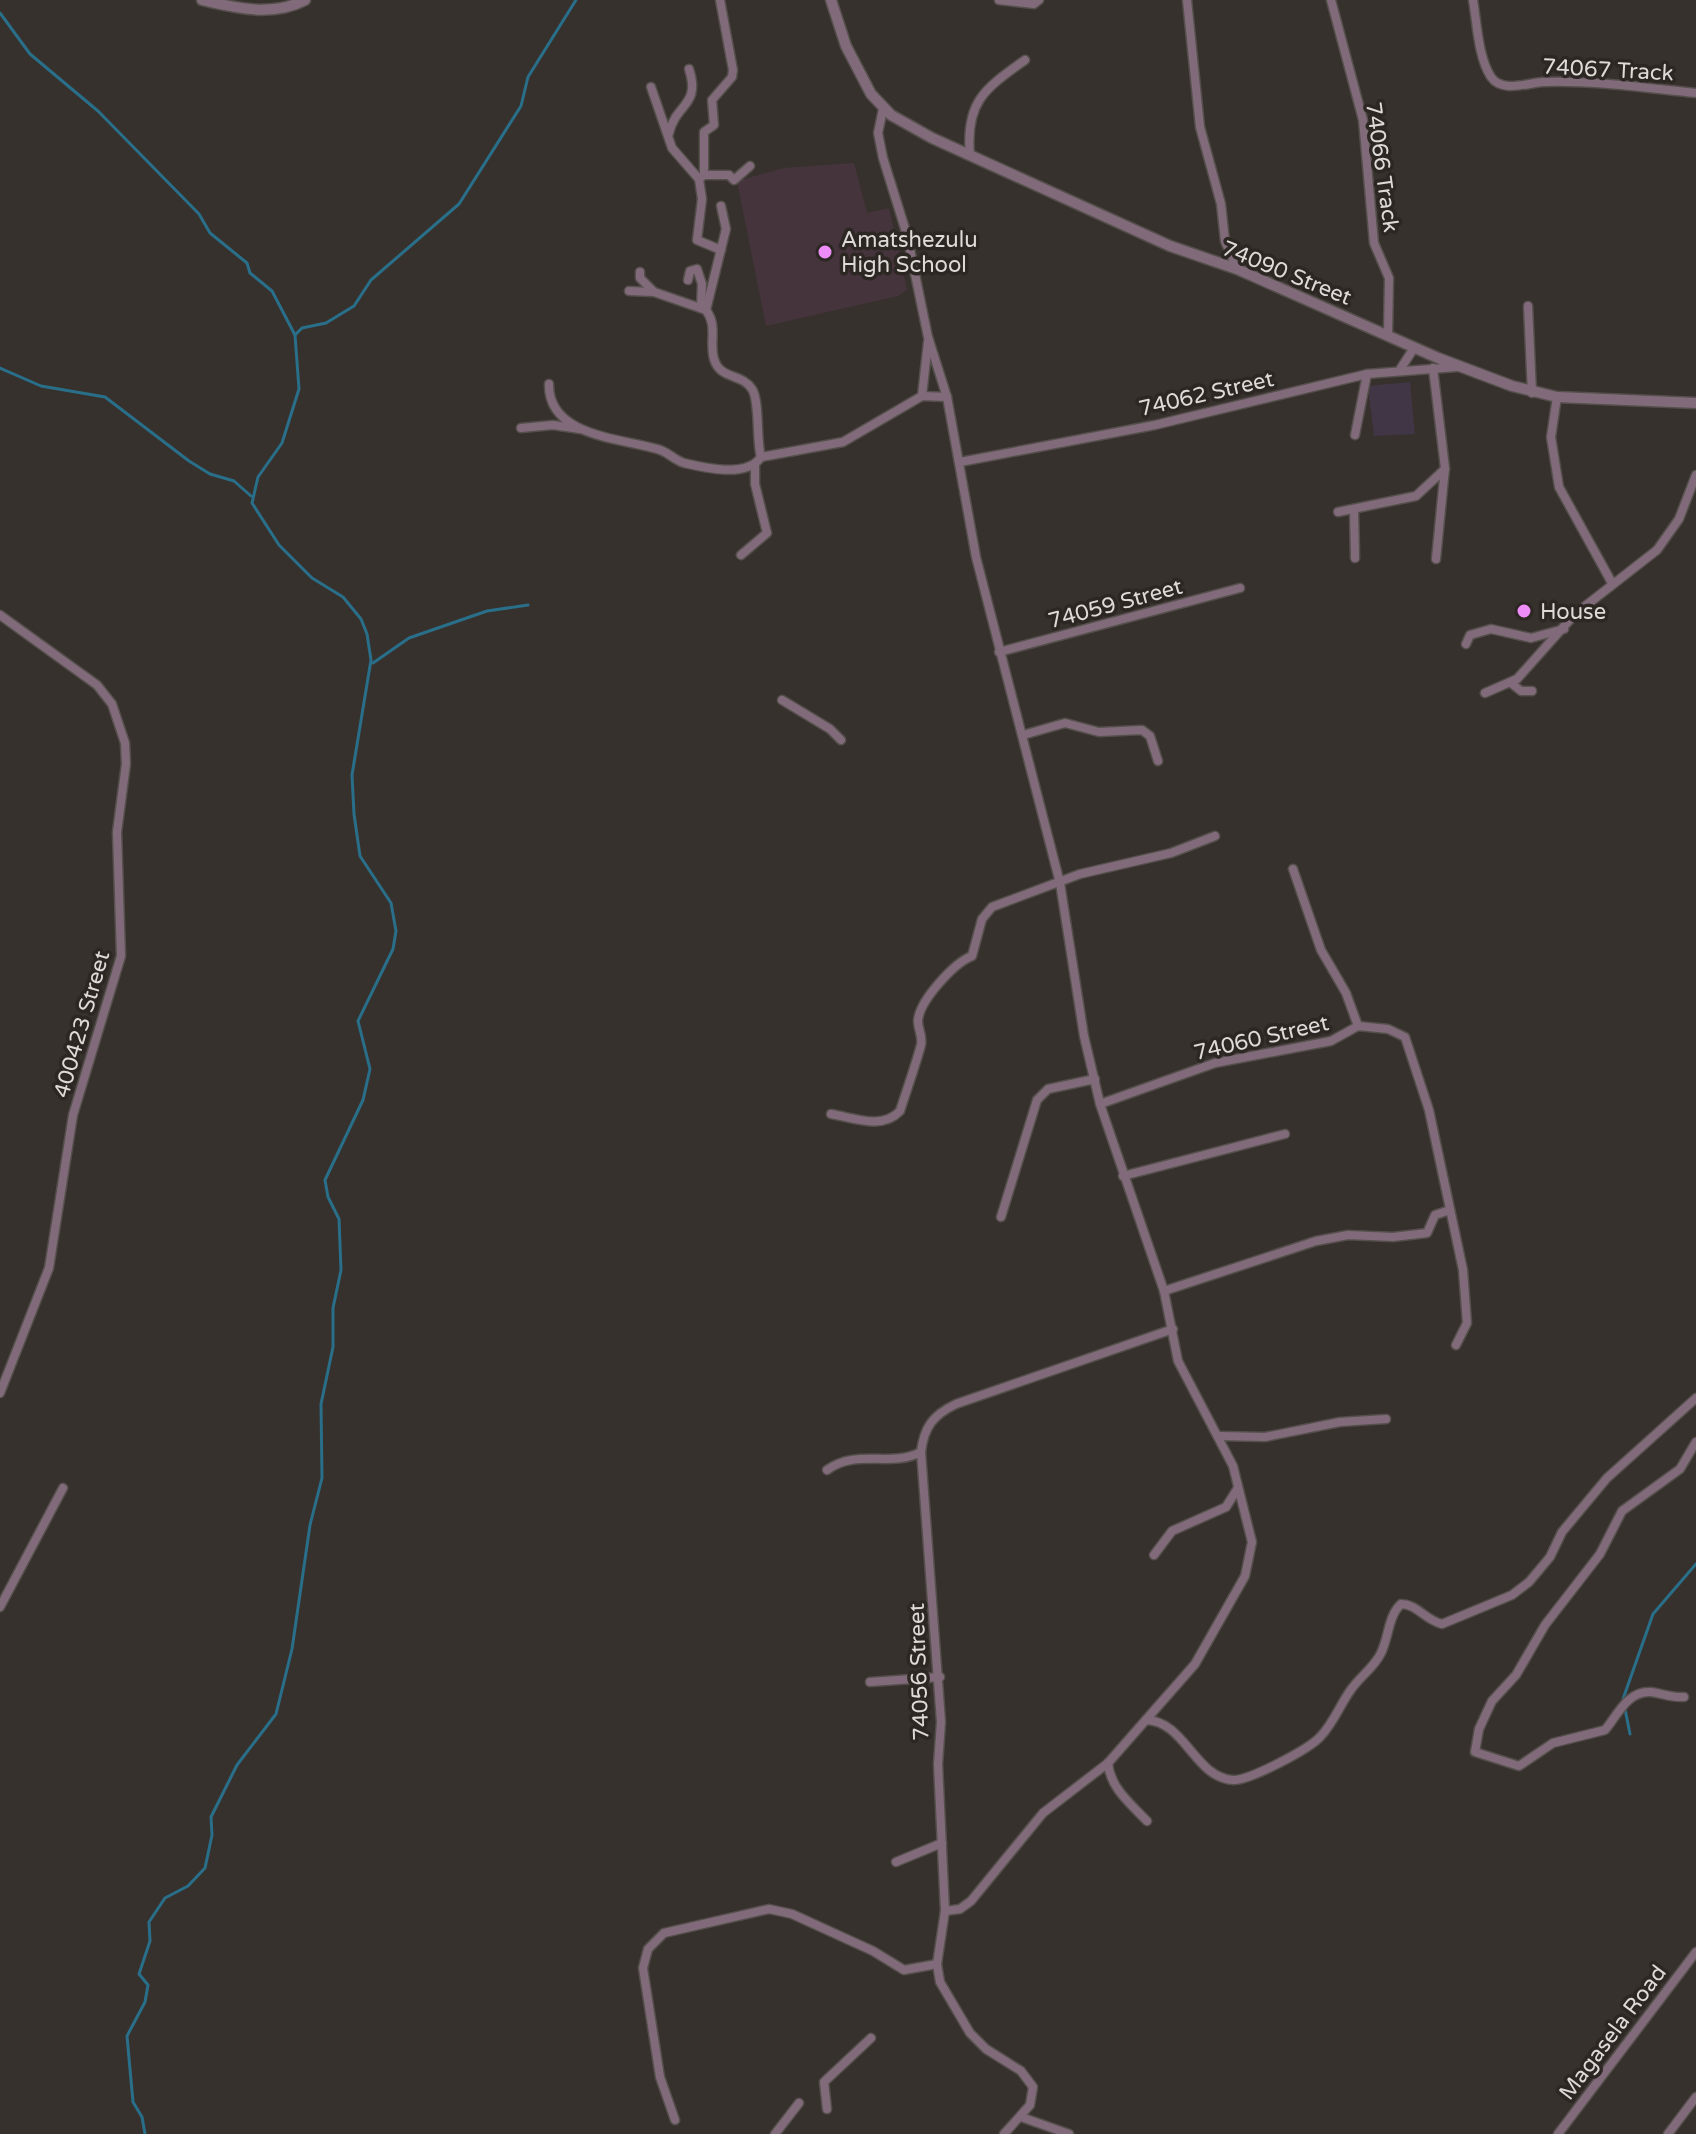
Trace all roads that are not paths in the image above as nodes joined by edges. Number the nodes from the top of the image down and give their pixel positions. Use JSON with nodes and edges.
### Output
{"nodes":[{"id":1,"x":202,"y":0,"type":"edge"},
{"id":2,"x":305,"y":0,"type":"edge"},
{"id":3,"x":720,"y":0,"type":"edge"},
{"id":4,"x":831,"y":0,"type":"edge"},
{"id":5,"x":999,"y":0,"type":"edge"},
{"id":6,"x":1039,"y":0,"type":"edge"},
{"id":7,"x":1187,"y":0,"type":"edge"},
{"id":8,"x":1331,"y":0,"type":"edge"},
{"id":9,"x":1473,"y":0,"type":"edge"},
{"id":10,"x":1025,"y":60,"type":"dead end"},
{"id":11,"x":689,"y":69,"type":"dead end"},
{"id":12,"x":651,"y":87,"type":"dead end"},
{"id":13,"x":1696,"y":93,"type":"edge"},
{"id":14,"x":659,"y":107,"type":"junction"},
{"id":15,"x":883,"y":109,"type":"junction"},
{"id":16,"x":674,"y":115,"type":"junction"},
{"id":17,"x":668,"y":138,"type":"junction"},
{"id":18,"x":970,"y":155,"type":"junction"},
{"id":19,"x":750,"y":166,"type":"dead end"},
{"id":20,"x":701,"y":177,"type":"junction"},
{"id":21,"x":721,"y":206,"type":"dead end"},
{"id":22,"x":721,"y":250,"type":"junction"},
{"id":23,"x":1237,"y":269,"type":"junction"},
{"id":24,"x":640,"y":272,"type":"dead end"},
{"id":25,"x":688,"y":280,"type":"dead end"},
{"id":26,"x":629,"y":291,"type":"dead end"},
{"id":27,"x":654,"y":292,"type":"junction"},
{"id":28,"x":1528,"y":306,"type":"dead end"},
{"id":29,"x":704,"y":309,"type":"junction"},
{"id":30,"x":1388,"y":336,"type":"junction"},
{"id":31,"x":928,"y":337,"type":"junction"},
{"id":32,"x":1414,"y":348,"type":"junction"},
{"id":33,"x":1401,"y":368,"type":"junction"},
{"id":34,"x":1433,"y":368,"type":"junction"},
{"id":35,"x":1461,"y":368,"type":"junction"},
{"id":36,"x":1367,"y":374,"type":"junction"},
{"id":37,"x":549,"y":384,"type":"dead end"},
{"id":38,"x":1532,"y":393,"type":"junction"},
{"id":39,"x":922,"y":396,"type":"junction"},
{"id":40,"x":947,"y":397,"type":"junction"},
{"id":41,"x":1557,"y":397,"type":"junction"},
{"id":42,"x":1696,"y":403,"type":"edge"},
{"id":43,"x":521,"y":428,"type":"dead end"},
{"id":44,"x":581,"y":429,"type":"junction"},
{"id":45,"x":1355,"y":435,"type":"dead end"},
{"id":46,"x":758,"y":461,"type":"junction"},
{"id":47,"x":960,"y":462,"type":"junction"},
{"id":48,"x":1445,"y":468,"type":"junction"},
{"id":49,"x":1696,"y":475,"type":"edge"},
{"id":50,"x":1354,"y":509,"type":"junction"},
{"id":51,"x":1338,"y":512,"type":"dead end"},
{"id":52,"x":741,"y":555,"type":"dead end"},
{"id":53,"x":1355,"y":558,"type":"dead end"},
{"id":54,"x":1436,"y":559,"type":"dead end"},
{"id":55,"x":1612,"y":583,"type":"junction"},
{"id":56,"x":1240,"y":588,"type":"dead end"},
{"id":57,"x":0,"y":615,"type":"edge"},
{"id":58,"x":1564,"y":629,"type":"junction"},
{"id":59,"x":1466,"y":639,"type":"dead end"},
{"id":60,"x":999,"y":652,"type":"junction"},
{"id":61,"x":1511,"y":683,"type":"junction"},
{"id":62,"x":1532,"y":691,"type":"dead end"},
{"id":63,"x":1485,"y":693,"type":"dead end"},
{"id":64,"x":782,"y":700,"type":"dead end"},
{"id":65,"x":1023,"y":735,"type":"junction"},
{"id":66,"x":841,"y":740,"type":"dead end"},
{"id":67,"x":1158,"y":761,"type":"dead end"},
{"id":68,"x":1215,"y":836,"type":"dead end"},
{"id":69,"x":1293,"y":869,"type":"dead end"},
{"id":70,"x":1060,"y":883,"type":"junction"},
{"id":71,"x":1358,"y":1026,"type":"junction"},
{"id":72,"x":1095,"y":1079,"type":"junction"},
{"id":73,"x":1100,"y":1104,"type":"junction"},
{"id":74,"x":831,"y":1114,"type":"dead end"},
{"id":75,"x":1285,"y":1134,"type":"dead end"},
{"id":76,"x":1123,"y":1176,"type":"junction"},
{"id":77,"x":1450,"y":1210,"type":"junction"},
{"id":78,"x":1001,"y":1217,"type":"dead end"},
{"id":79,"x":1164,"y":1291,"type":"junction"},
{"id":80,"x":1173,"y":1329,"type":"junction"},
{"id":81,"x":1456,"y":1345,"type":"dead end"},
{"id":82,"x":0,"y":1393,"type":"edge"},
{"id":83,"x":1696,"y":1398,"type":"edge"},
{"id":84,"x":1386,"y":1419,"type":"dead end"},
{"id":85,"x":1219,"y":1436,"type":"junction"},
{"id":86,"x":1696,"y":1442,"type":"edge"},
{"id":87,"x":921,"y":1452,"type":"junction"},
{"id":88,"x":827,"y":1470,"type":"dead end"},
{"id":89,"x":1238,"y":1487,"type":"junction"},
{"id":90,"x":63,"y":1488,"type":"dead end"},
{"id":91,"x":1154,"y":1555,"type":"dead end"},
{"id":92,"x":0,"y":1607,"type":"edge"},
{"id":93,"x":940,"y":1677,"type":"junction"},
{"id":94,"x":870,"y":1682,"type":"dead end"},
{"id":95,"x":1684,"y":1697,"type":"dead end"},
{"id":96,"x":1146,"y":1720,"type":"junction"},
{"id":97,"x":1108,"y":1763,"type":"junction"},
{"id":98,"x":1147,"y":1821,"type":"dead end"},
{"id":99,"x":942,"y":1843,"type":"junction"},
{"id":100,"x":896,"y":1862,"type":"dead end"},
{"id":101,"x":945,"y":1911,"type":"junction"},
{"id":102,"x":1696,"y":1952,"type":"edge"},
{"id":103,"x":937,"y":1964,"type":"junction"},
{"id":104,"x":871,"y":2038,"type":"dead end"},
{"id":105,"x":1696,"y":2097,"type":"edge"},
{"id":106,"x":799,"y":2103,"type":"dead end"},
{"id":107,"x":827,"y":2109,"type":"dead end"},
{"id":108,"x":1021,"y":2117,"type":"junction"},
{"id":109,"x":675,"y":2120,"type":"dead end"},
{"id":110,"x":775,"y":2134,"type":"edge"},
{"id":111,"x":1004,"y":2134,"type":"edge"},
{"id":112,"x":1069,"y":2134,"type":"edge"},
{"id":113,"x":1558,"y":2134,"type":"edge"},
{"id":114,"x":1668,"y":2134,"type":"edge"}],
"edges":[{"from":1,"to":2,"type":"street"},
{"from":3,"to":20,"type":"street"},
{"from":4,"to":15,"type":"street"},
{"from":5,"to":6,"type":"street"},
{"from":7,"to":23,"type":"street"},
{"from":8,"to":30,"type":"street","name":"74066 Track"},
{"from":9,"to":13,"type":"street","name":"74067 Track"},
{"from":10,"to":18,"type":"street"},
{"from":11,"to":16,"type":"street"},
{"from":12,"to":14,"type":"street"},
{"from":14,"to":16,"type":"street"},
{"from":14,"to":17,"type":"street"},
{"from":15,"to":18,"type":"street","name":"74090 Street"},
{"from":15,"to":31,"type":"street"},
{"from":16,"to":17,"type":"street"},
{"from":17,"to":20,"type":"street"},
{"from":18,"to":23,"type":"street","name":"74090 Street"},
{"from":19,"to":20,"type":"street"},
{"from":20,"to":22,"type":"street"},
{"from":21,"to":22,"type":"street"},
{"from":22,"to":29,"type":"street"},
{"from":23,"to":30,"type":"street","name":"74090 Street"},
{"from":24,"to":27,"type":"street"},
{"from":25,"to":29,"type":"street"},
{"from":26,"to":27,"type":"street"},
{"from":27,"to":29,"type":"street"},
{"from":28,"to":38,"type":"street"},
{"from":29,"to":46,"type":"street"},
{"from":30,"to":32,"type":"street","name":"74090 Street"},
{"from":31,"to":39,"type":"street"},
{"from":31,"to":40,"type":"street"},
{"from":32,"to":33,"type":"street"},
{"from":32,"to":35,"type":"street","name":"74090 Street"},
{"from":33,"to":34,"type":"street","name":"74062 Street"},
{"from":33,"to":36,"type":"street","name":"74062 Street"},
{"from":34,"to":35,"type":"street","name":"74062 Street"},
{"from":34,"to":48,"type":"street"},
{"from":35,"to":38,"type":"street","name":"74090 Street"},
{"from":36,"to":45,"type":"street"},
{"from":36,"to":47,"type":"street","name":"74062 Street"},
{"from":37,"to":44,"type":"street"},
{"from":38,"to":41,"type":"street","name":"74090 Street"},
{"from":39,"to":40,"type":"street"},
{"from":39,"to":46,"type":"street"},
{"from":40,"to":47,"type":"street"},
{"from":41,"to":42,"type":"street","name":"74090 Street"},
{"from":41,"to":55,"type":"street"},
{"from":43,"to":44,"type":"street"},
{"from":44,"to":46,"type":"street"},
{"from":46,"to":52,"type":"street"},
{"from":47,"to":60,"type":"street"},
{"from":48,"to":50,"type":"street"},
{"from":48,"to":54,"type":"street"},
{"from":49,"to":55,"type":"street"},
{"from":50,"to":51,"type":"street"},
{"from":50,"to":53,"type":"street"},
{"from":55,"to":58,"type":"street"},
{"from":56,"to":60,"type":"street","name":"74059 Street"},
{"from":57,"to":82,"type":"street","name":"400423 Street"},
{"from":58,"to":59,"type":"street"},
{"from":58,"to":61,"type":"street"},
{"from":60,"to":65,"type":"street"},
{"from":61,"to":62,"type":"street"},
{"from":61,"to":63,"type":"street"},
{"from":64,"to":66,"type":"street"},
{"from":65,"to":67,"type":"street"},
{"from":65,"to":70,"type":"street"},
{"from":68,"to":70,"type":"street"},
{"from":69,"to":71,"type":"street","name":"74060 Street"},
{"from":70,"to":72,"type":"street"},
{"from":70,"to":74,"type":"street"},
{"from":71,"to":73,"type":"street","name":"74060 Street"},
{"from":71,"to":77,"type":"street"},
{"from":72,"to":73,"type":"street"},
{"from":72,"to":78,"type":"street"},
{"from":73,"to":76,"type":"street"},
{"from":75,"to":76,"type":"street"},
{"from":76,"to":79,"type":"street"},
{"from":77,"to":79,"type":"street"},
{"from":77,"to":81,"type":"street"},
{"from":79,"to":80,"type":"street"},
{"from":80,"to":85,"type":"street"},
{"from":80,"to":87,"type":"street","name":"74056 Street"},
{"from":83,"to":96,"type":"street"},
{"from":84,"to":85,"type":"street"},
{"from":85,"to":89,"type":"street"},
{"from":86,"to":95,"type":"street"},
{"from":87,"to":88,"type":"street"},
{"from":87,"to":93,"type":"street","name":"74056 Street"},
{"from":89,"to":91,"type":"street"},
{"from":89,"to":96,"type":"street"},
{"from":90,"to":92,"type":"street"},
{"from":93,"to":94,"type":"street"},
{"from":93,"to":99,"type":"street","name":"74056 Street"},
{"from":96,"to":97,"type":"street"},
{"from":97,"to":98,"type":"street"},
{"from":97,"to":101,"type":"street"},
{"from":99,"to":100,"type":"street"},
{"from":99,"to":101,"type":"street","name":"74056 Street"},
{"from":101,"to":103,"type":"street","name":"74056 Street"},
{"from":102,"to":113,"type":"street","name":"Magasela Road"},
{"from":103,"to":108,"type":"street","name":"74056 Street"},
{"from":103,"to":109,"type":"street"},
{"from":104,"to":107,"type":"street"},
{"from":105,"to":114,"type":"street"},
{"from":106,"to":110,"type":"street"},
{"from":108,"to":111,"type":"street"},
{"from":108,"to":112,"type":"street"}]}
